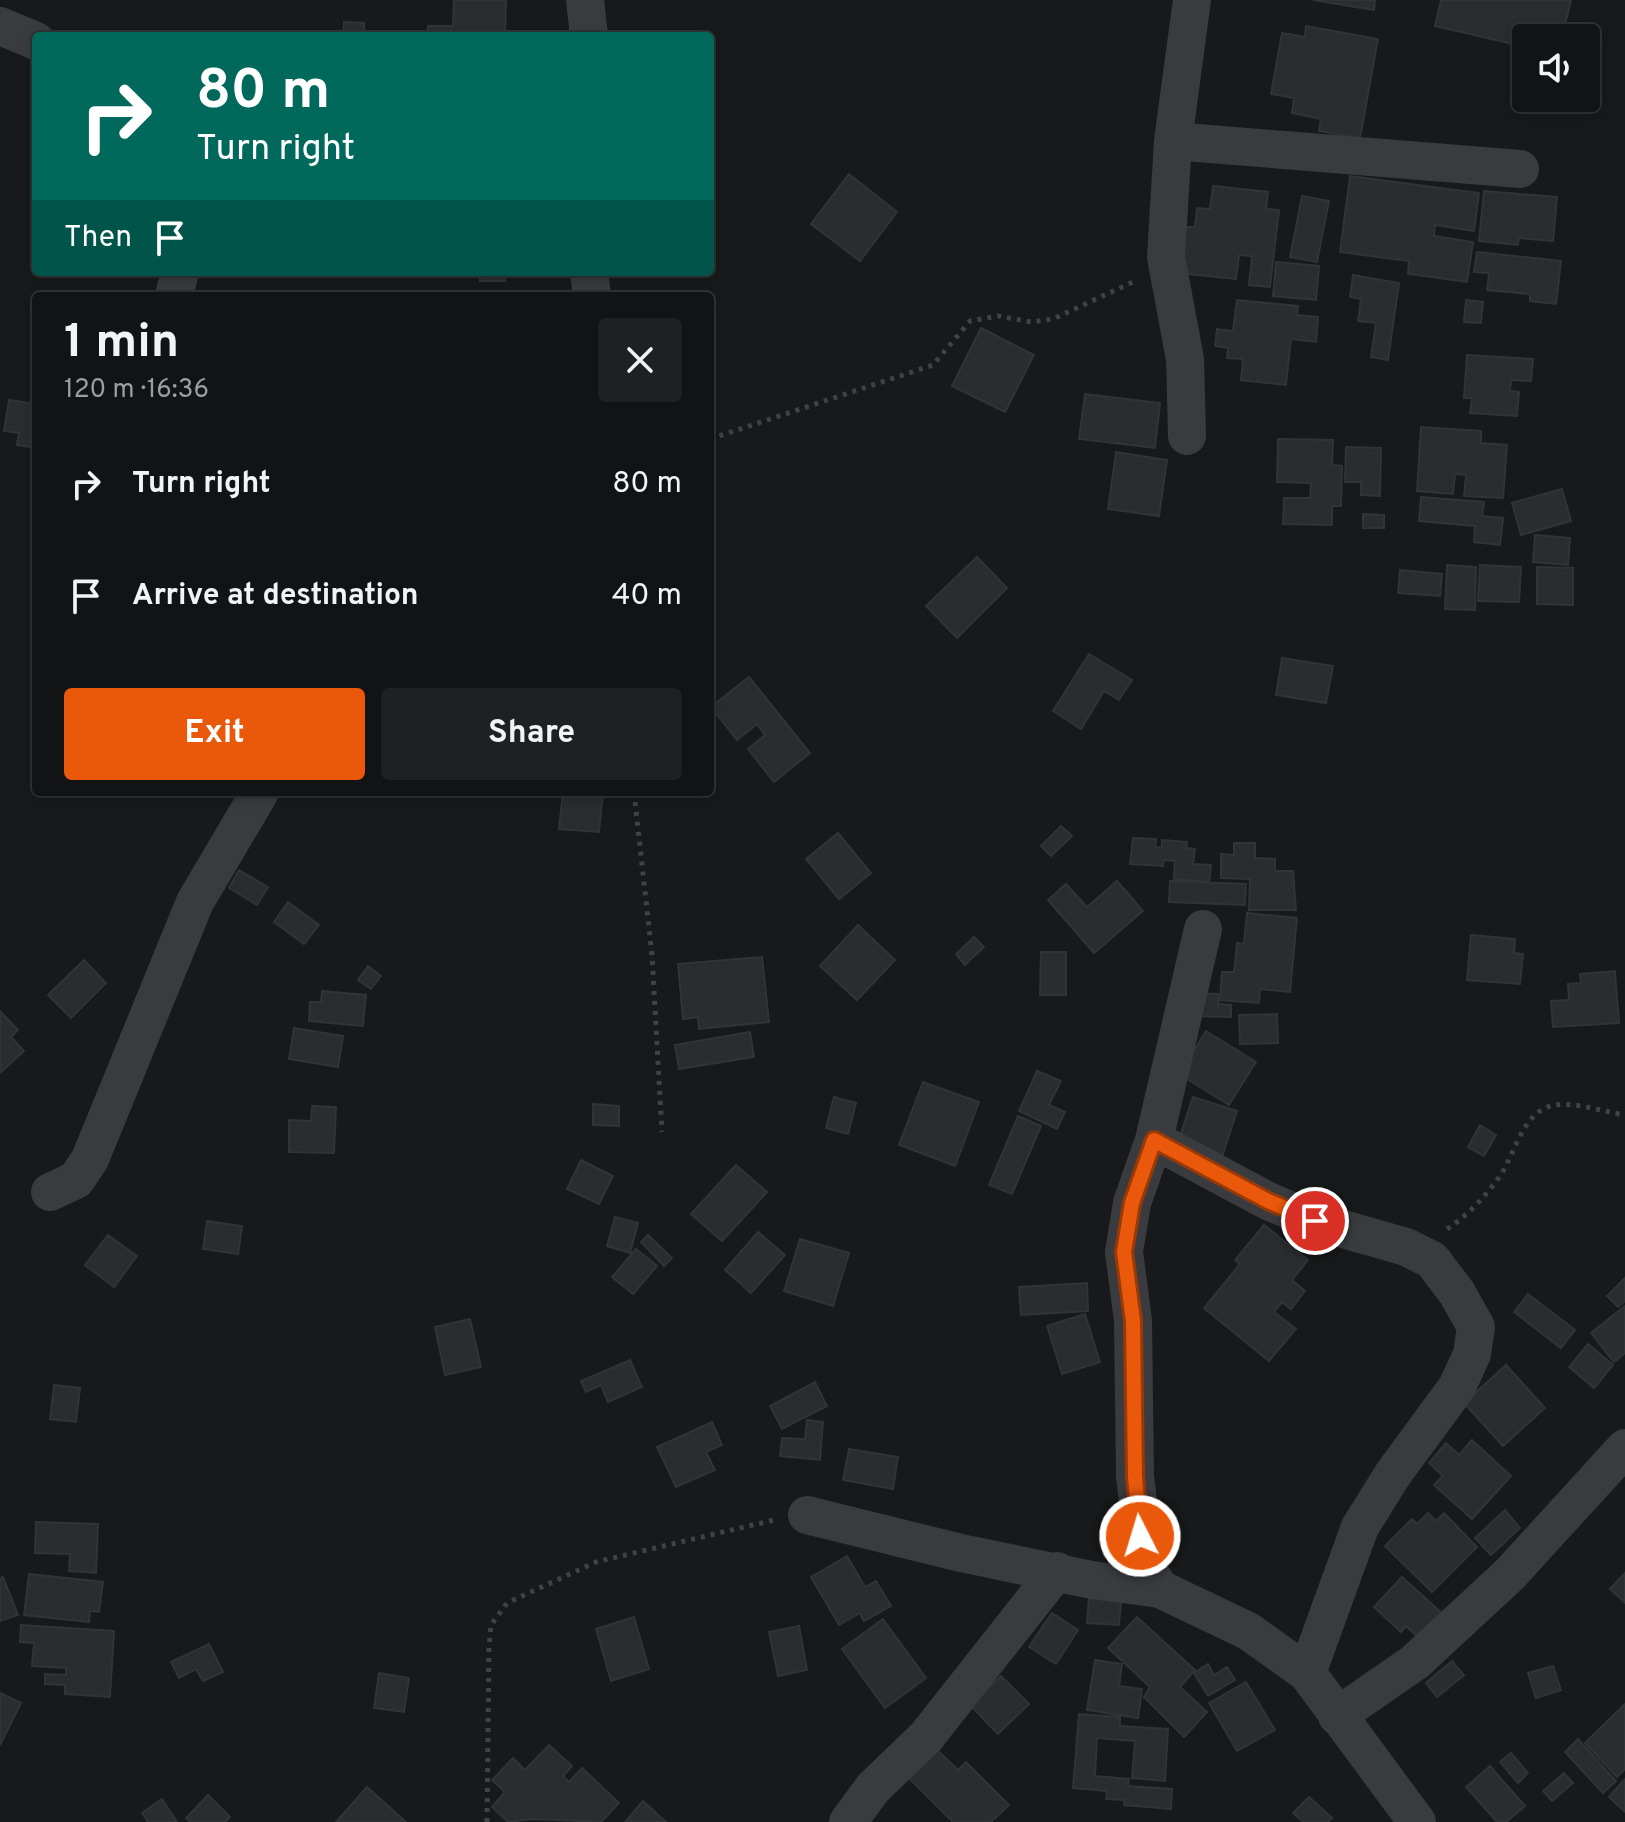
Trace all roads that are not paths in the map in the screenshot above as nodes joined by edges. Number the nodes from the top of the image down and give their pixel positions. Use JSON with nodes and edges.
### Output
{"nodes":[{"id":1,"x":1192,"y":0,"type":"edge"},
{"id":2,"x":0,"y":26,"type":"edge"},
{"id":3,"x":32,"y":39,"type":"edge"},
{"id":4,"x":1173,"y":141,"type":"junction"},
{"id":5,"x":1520,"y":169,"type":"dead end"},
{"id":6,"x":1187,"y":436,"type":"dead end"},
{"id":7,"x":258,"y":796,"type":"edge"},
{"id":8,"x":1203,"y":929,"type":"dead end"},
{"id":9,"x":1154,"y":1140,"type":"junction"},
{"id":10,"x":50,"y":1192,"type":"dead end"},
{"id":11,"x":1625,"y":1448,"type":"edge"},
{"id":12,"x":807,"y":1515,"type":"road end"},
{"id":13,"x":1057,"y":1571,"type":"junction"},
{"id":14,"x":1160,"y":1589,"type":"junction"},
{"id":15,"x":1307,"y":1673,"type":"junction"},
{"id":16,"x":1337,"y":1716,"type":"junction"},
{"id":17,"x":848,"y":1822,"type":"edge"},
{"id":18,"x":1417,"y":1822,"type":"edge"}],
"edges":[{"from":1,"to":4,"type":"street"},
{"from":2,"to":3,"type":"street"},
{"from":4,"to":5,"type":"street"},
{"from":4,"to":6,"type":"street"},
{"from":7,"to":10,"type":"street"},
{"from":8,"to":9,"type":"street"},
{"from":9,"to":14,"type":"street"},
{"from":9,"to":15,"type":"street"},
{"from":11,"to":16,"type":"street"},
{"from":12,"to":13,"type":"street"},
{"from":13,"to":14,"type":"street"},
{"from":13,"to":17,"type":"street"},
{"from":14,"to":15,"type":"street"},
{"from":15,"to":16,"type":"street"},
{"from":16,"to":18,"type":"street"}]}
